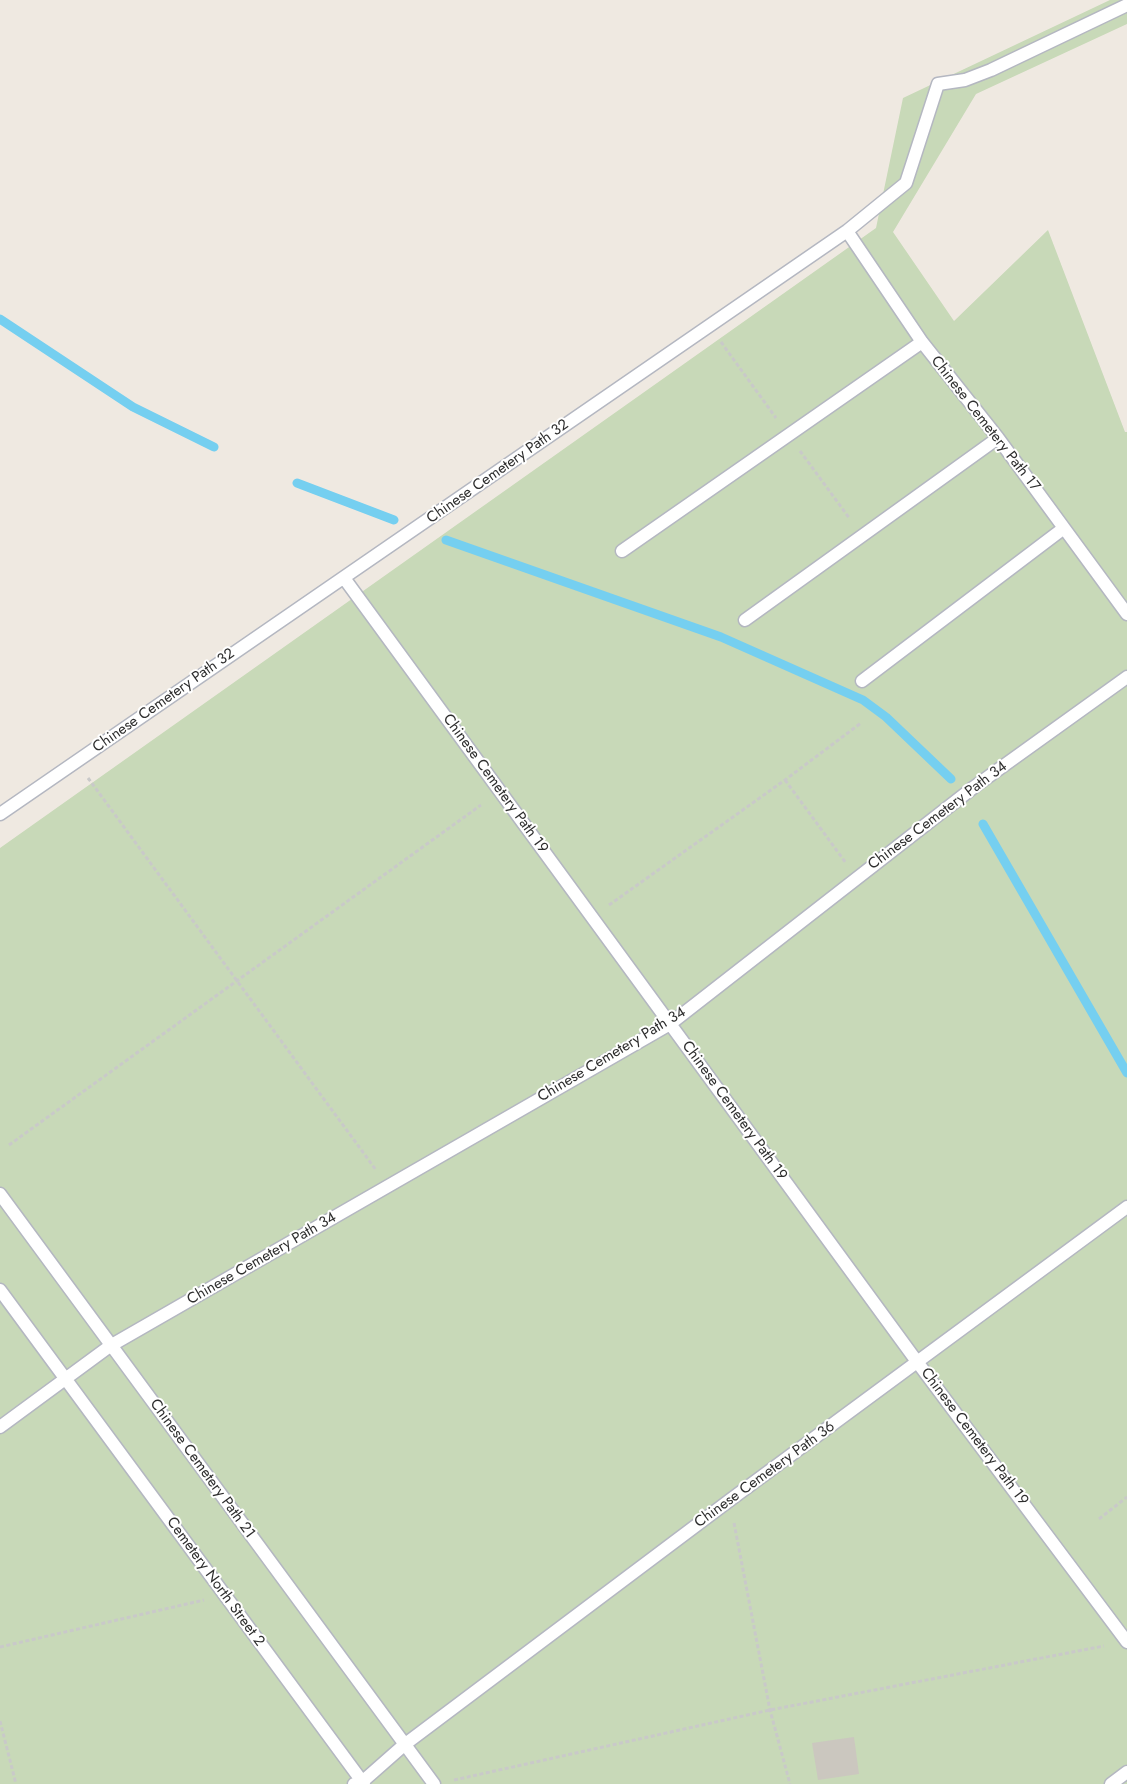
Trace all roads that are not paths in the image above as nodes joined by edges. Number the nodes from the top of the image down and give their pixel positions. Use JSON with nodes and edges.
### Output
{"nodes":[{"id":1,"x":1127,"y":5,"type":"edge"},
{"id":2,"x":847,"y":231,"type":"junction"},
{"id":3,"x":922,"y":342,"type":"junction"},
{"id":4,"x":998,"y":438,"type":"junction"},
{"id":5,"x":1064,"y":528,"type":"junction"},
{"id":6,"x":622,"y":551,"type":"dead end"},
{"id":7,"x":344,"y":578,"type":"junction"},
{"id":8,"x":1127,"y":614,"type":"edge"},
{"id":9,"x":745,"y":620,"type":"dead end"},
{"id":10,"x":1127,"y":677,"type":"edge"},
{"id":11,"x":862,"y":681,"type":"dead end"},
{"id":12,"x":0,"y":814,"type":"edge"},
{"id":13,"x":670,"y":1024,"type":"junction"},
{"id":14,"x":0,"y":1194,"type":"edge"},
{"id":15,"x":1127,"y":1208,"type":"edge"},
{"id":16,"x":0,"y":1290,"type":"edge"},
{"id":17,"x":110,"y":1346,"type":"junction"},
{"id":18,"x":918,"y":1363,"type":"junction"},
{"id":19,"x":66,"y":1379,"type":"junction"},
{"id":20,"x":0,"y":1427,"type":"edge"},
{"id":21,"x":1127,"y":1642,"type":"edge"},
{"id":22,"x":404,"y":1744,"type":"junction"},
{"id":23,"x":1127,"y":1772,"type":"edge"},
{"id":24,"x":360,"y":1783,"type":"edge"},
{"id":25,"x":439,"y":1783,"type":"edge"},
{"id":26,"x":1111,"y":1784,"type":"edge"}],
"edges":[{"from":1,"to":2,"type":"lane","name":"Chinese Cemetery Path 32"},
{"from":2,"to":3,"type":"lane","name":"Chinese Cemetery Path 17"},
{"from":2,"to":7,"type":"lane","name":"Chinese Cemetery Path 32"},
{"from":3,"to":4,"type":"lane","name":"Chinese Cemetery Path 17"},
{"from":3,"to":6,"type":"lane"},
{"from":4,"to":5,"type":"lane","name":"Chinese Cemetery Path 17"},
{"from":4,"to":9,"type":"lane"},
{"from":5,"to":8,"type":"lane","name":"Chinese Cemetery Path 17"},
{"from":5,"to":11,"type":"lane"},
{"from":7,"to":12,"type":"lane","name":"Chinese Cemetery Path 32"},
{"from":7,"to":13,"type":"lane","name":"Chinese Cemetery Path 19"},
{"from":10,"to":13,"type":"lane","name":"Chinese Cemetery Path 34"},
{"from":13,"to":17,"type":"lane","name":"Chinese Cemetery Path 34"},
{"from":13,"to":18,"type":"lane","name":"Chinese Cemetery Path 19"},
{"from":14,"to":17,"type":"lane","name":"Chinese Cemetery Path 21"},
{"from":15,"to":18,"type":"lane","name":"Chinese Cemetery Path 36"},
{"from":16,"to":19,"type":"lane","name":"Cemetery North Street 2"},
{"from":17,"to":19,"type":"lane","name":"Chinese Cemetery Path 34"},
{"from":17,"to":22,"type":"lane","name":"Chinese Cemetery Path 21"},
{"from":18,"to":21,"type":"lane","name":"Chinese Cemetery Path 19"},
{"from":18,"to":22,"type":"lane","name":"Chinese Cemetery Path 36"},
{"from":19,"to":20,"type":"lane","name":"Chinese Cemetery Path 34"},
{"from":19,"to":24,"type":"lane","name":"Cemetery North Street 2"},
{"from":22,"to":24,"type":"lane","name":"Chinese Cemetery Path 36"},
{"from":22,"to":25,"type":"lane","name":"Chinese Cemetery Path 21"},
{"from":23,"to":26,"type":"lane"}]}
